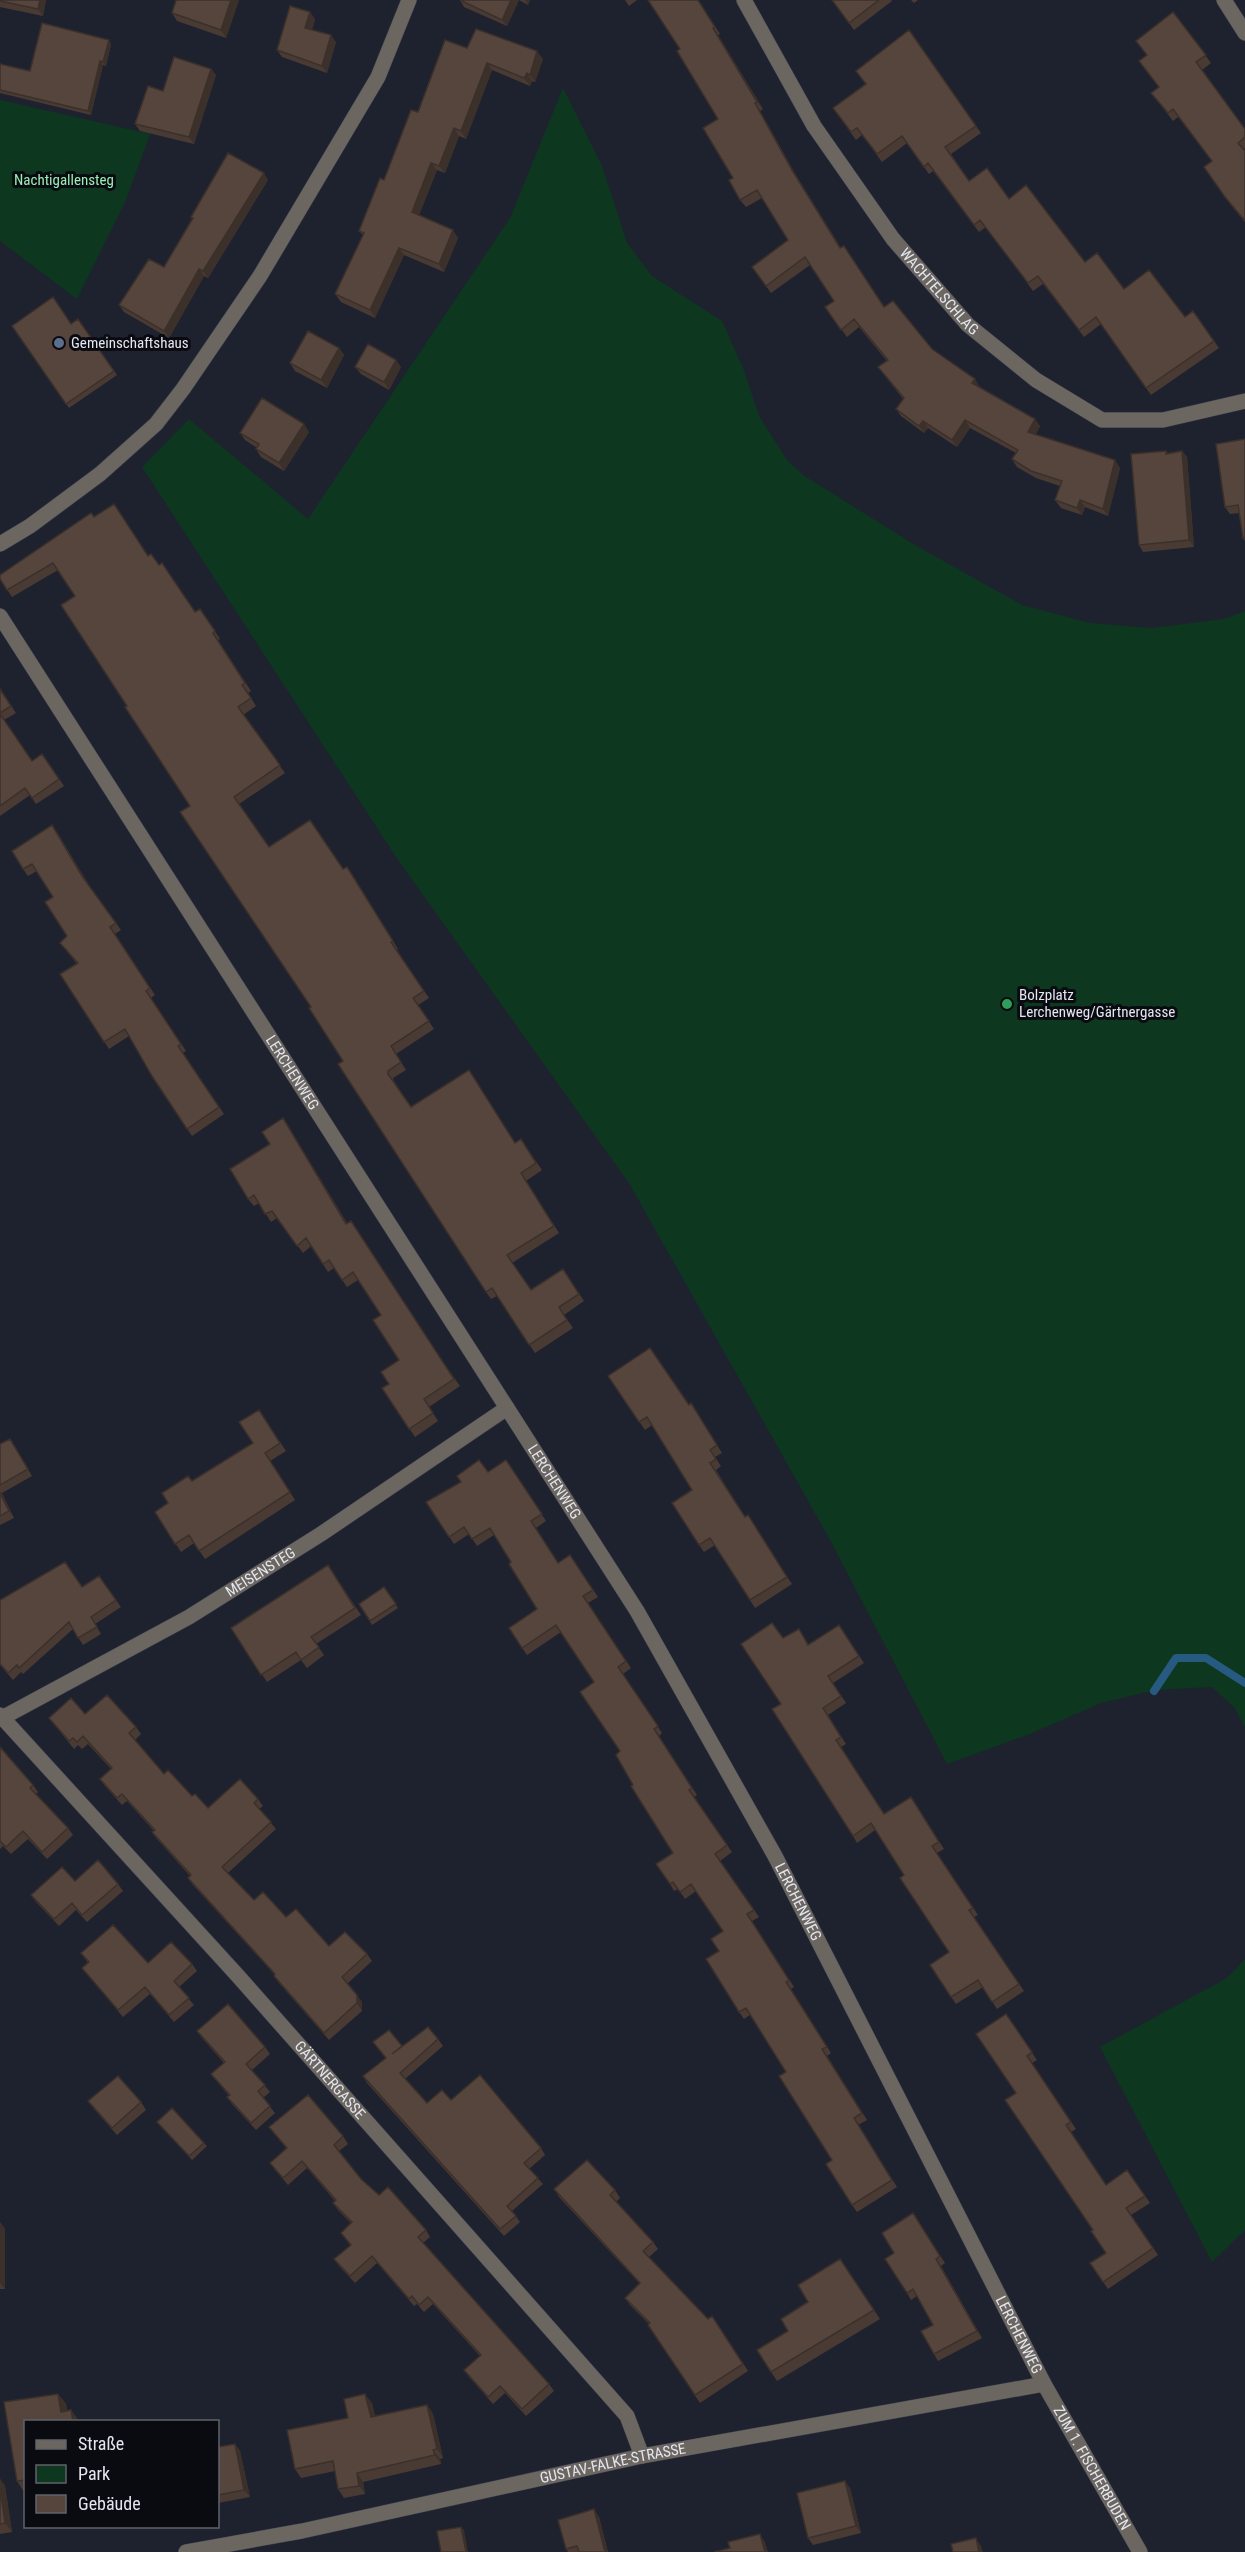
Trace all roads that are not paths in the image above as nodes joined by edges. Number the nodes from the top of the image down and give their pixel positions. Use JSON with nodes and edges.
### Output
{"nodes":[{"id":1,"x":409,"y":0,"type":"edge"},
{"id":2,"x":744,"y":0,"type":"edge"},
{"id":3,"x":1224,"y":0,"type":"edge"},
{"id":4,"x":1245,"y":33,"type":"edge"},
{"id":5,"x":1245,"y":401,"type":"edge"},
{"id":6,"x":0,"y":544,"type":"edge"},
{"id":7,"x":0,"y":616,"type":"edge"},
{"id":8,"x":507,"y":1408,"type":"junction"},
{"id":9,"x":1,"y":1717,"type":"edge"},
{"id":10,"x":1044,"y":2384,"type":"junction"},
{"id":11,"x":642,"y":2456,"type":"junction"},
{"id":12,"x":186,"y":2552,"type":"edge"},
{"id":13,"x":1140,"y":2552,"type":"edge"}],
"edges":[{"from":1,"to":6,"type":"street"},
{"from":2,"to":5,"type":"street","name":"WACHTELSCHLAG"},
{"from":3,"to":4,"type":"street"},
{"from":7,"to":8,"type":"street","name":"LERCHENWEG"},
{"from":8,"to":9,"type":"street","name":"MEISENSTEG"},
{"from":8,"to":10,"type":"street","name":"LERCHENWEG"},
{"from":9,"to":11,"type":"street","name":"GÄRTNERGASSE"},
{"from":10,"to":11,"type":"street","name":"GUSTAV-FALKE-STRASSE"},
{"from":10,"to":13,"type":"street","name":"ZUM 1. FISCHERBUDEN"},
{"from":11,"to":12,"type":"street","name":"GUSTAV-FALKE-STRASSE"}]}
